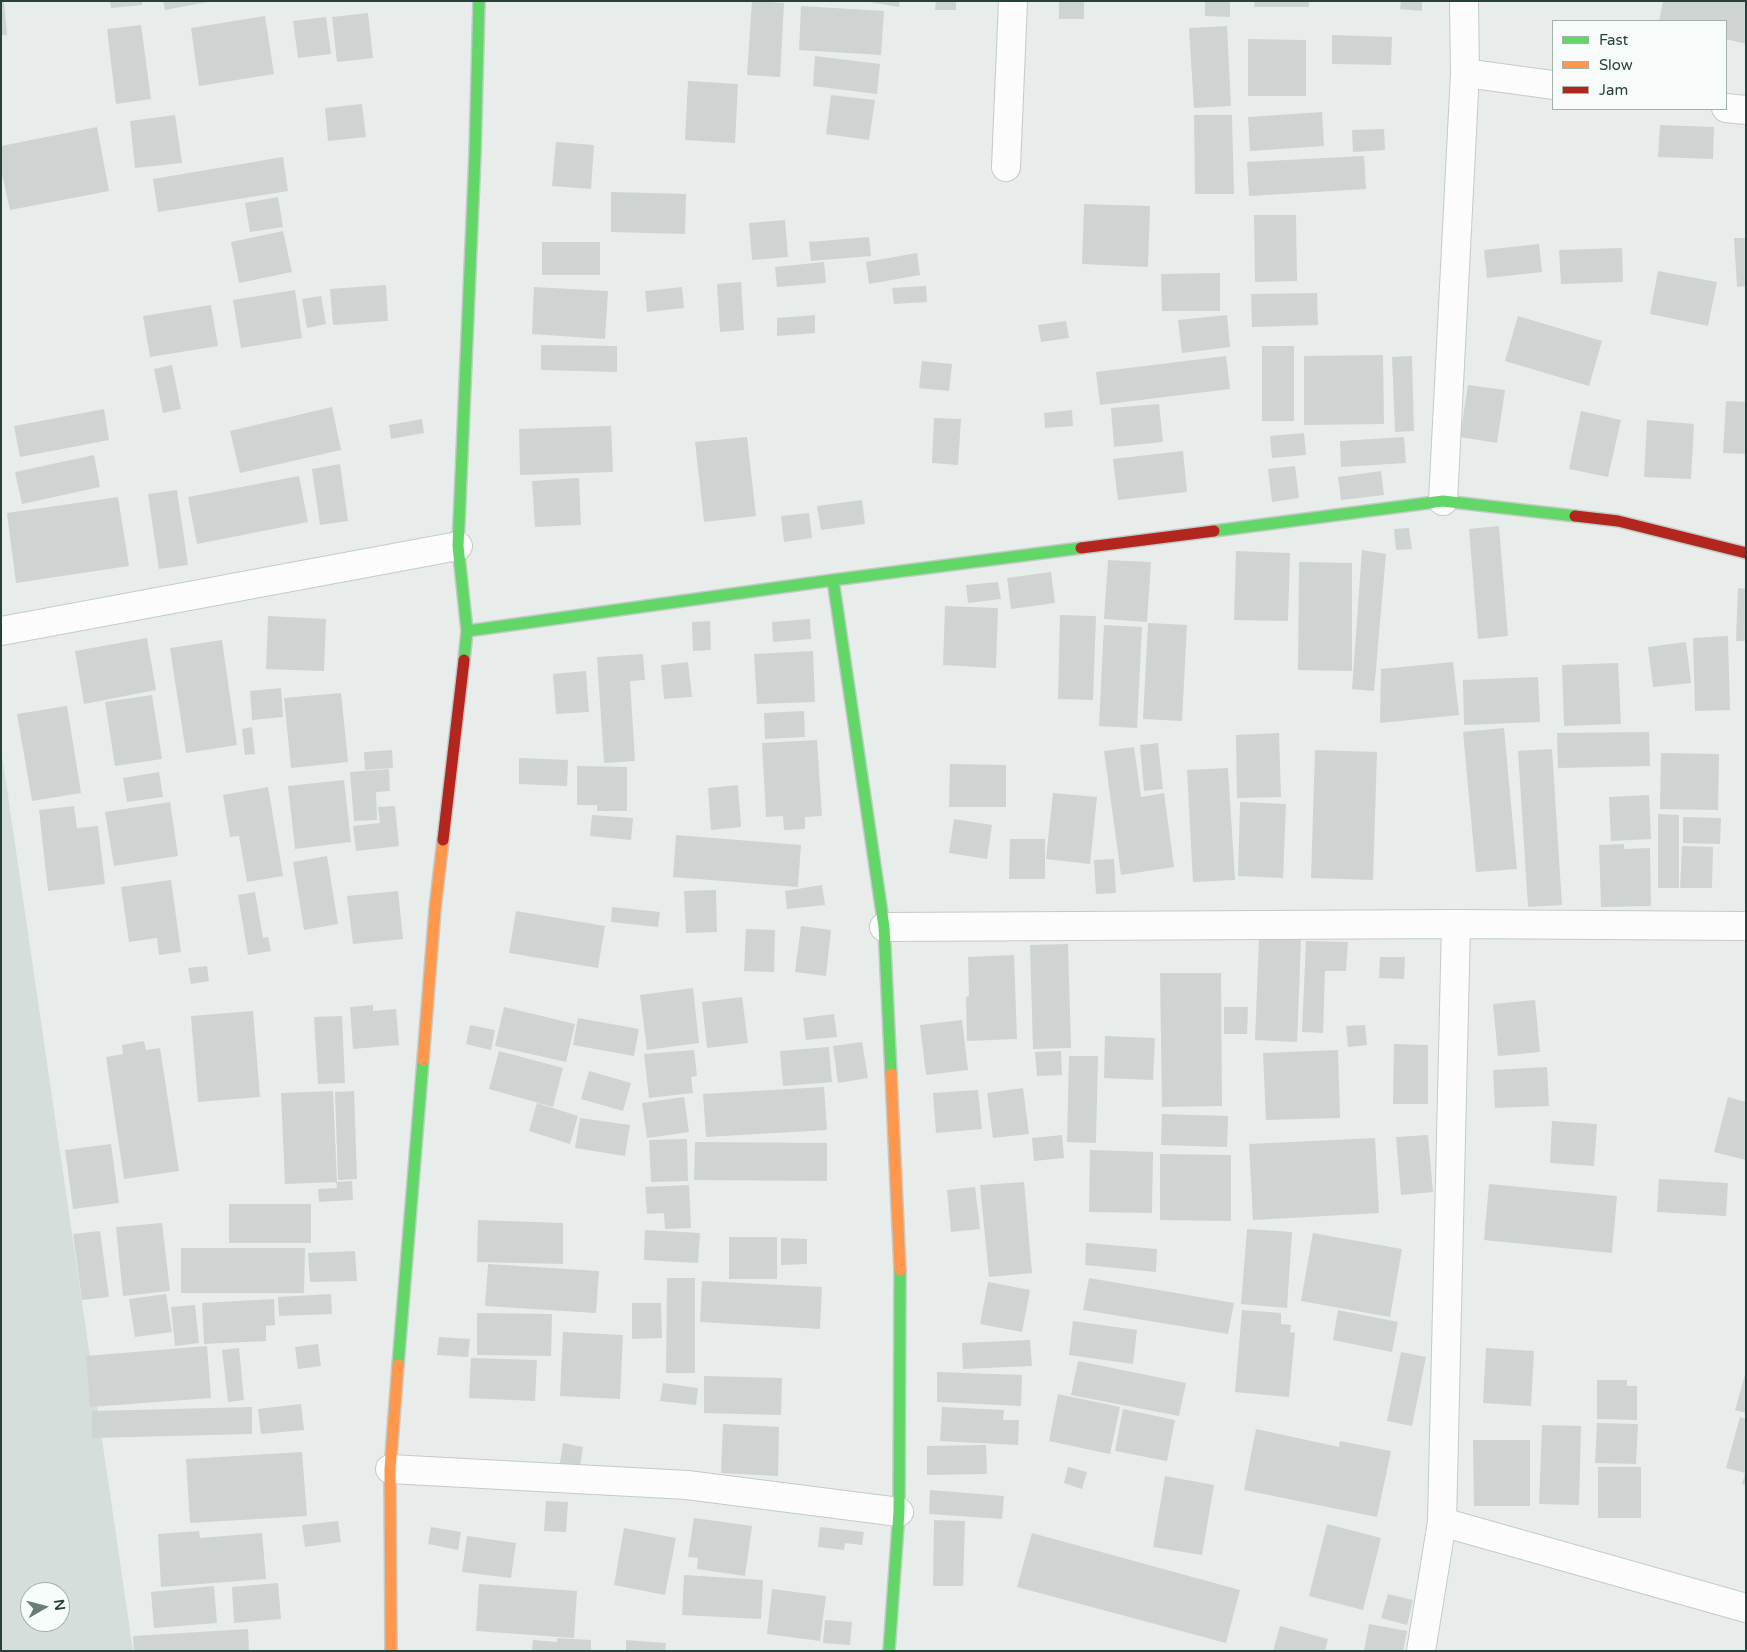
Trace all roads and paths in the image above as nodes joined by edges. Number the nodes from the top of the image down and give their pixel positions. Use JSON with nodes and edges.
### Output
{"nodes":[{"id":1,"x":479,"y":1,"type":"edge"},
{"id":2,"x":1013,"y":1,"type":"edge"},
{"id":3,"x":1464,"y":1,"type":"edge"},
{"id":4,"x":1465,"y":73,"type":"junction"},
{"id":5,"x":1552,"y":85,"type":"edge"},
{"id":6,"x":1727,"y":108,"type":"edge"},
{"id":7,"x":1746,"y":110,"type":"edge"},
{"id":8,"x":1006,"y":167,"type":"dead end"},
{"id":9,"x":1443,"y":500,"type":"junction"},
{"id":10,"x":458,"y":546,"type":"junction"},
{"id":11,"x":1746,"y":553,"type":"edge"},
{"id":12,"x":833,"y":580,"type":"junction"},
{"id":13,"x":1,"y":631,"type":"edge"},
{"id":14,"x":467,"y":631,"type":"junction"},
{"id":15,"x":1456,"y":924,"type":"junction"},
{"id":16,"x":1746,"y":926,"type":"edge"},
{"id":17,"x":884,"y":927,"type":"junction"},
{"id":18,"x":390,"y":1469,"type":"junction"},
{"id":19,"x":899,"y":1512,"type":"junction"},
{"id":20,"x":1442,"y":1522,"type":"junction"},
{"id":21,"x":1746,"y":1608,"type":"edge"},
{"id":22,"x":391,"y":1651,"type":"edge"},
{"id":23,"x":889,"y":1651,"type":"edge"},
{"id":24,"x":1421,"y":1651,"type":"edge"}],
"edges":[{"from":1,"to":10,"type":"street"},
{"from":2,"to":8,"type":"street"},
{"from":3,"to":4,"type":"street"},
{"from":4,"to":5,"type":"street"},
{"from":4,"to":9,"type":"street"},
{"from":6,"to":7,"type":"street"},
{"from":9,"to":11,"type":"street"},
{"from":9,"to":12,"type":"street"},
{"from":10,"to":13,"type":"street"},
{"from":10,"to":14,"type":"street"},
{"from":12,"to":14,"type":"street"},
{"from":12,"to":17,"type":"street"},
{"from":14,"to":18,"type":"street"},
{"from":15,"to":16,"type":"street"},
{"from":15,"to":17,"type":"street"},
{"from":15,"to":20,"type":"street"},
{"from":17,"to":19,"type":"street"},
{"from":18,"to":19,"type":"street"},
{"from":18,"to":22,"type":"street"},
{"from":19,"to":23,"type":"street"},
{"from":20,"to":21,"type":"street"},
{"from":20,"to":24,"type":"street"}]}
